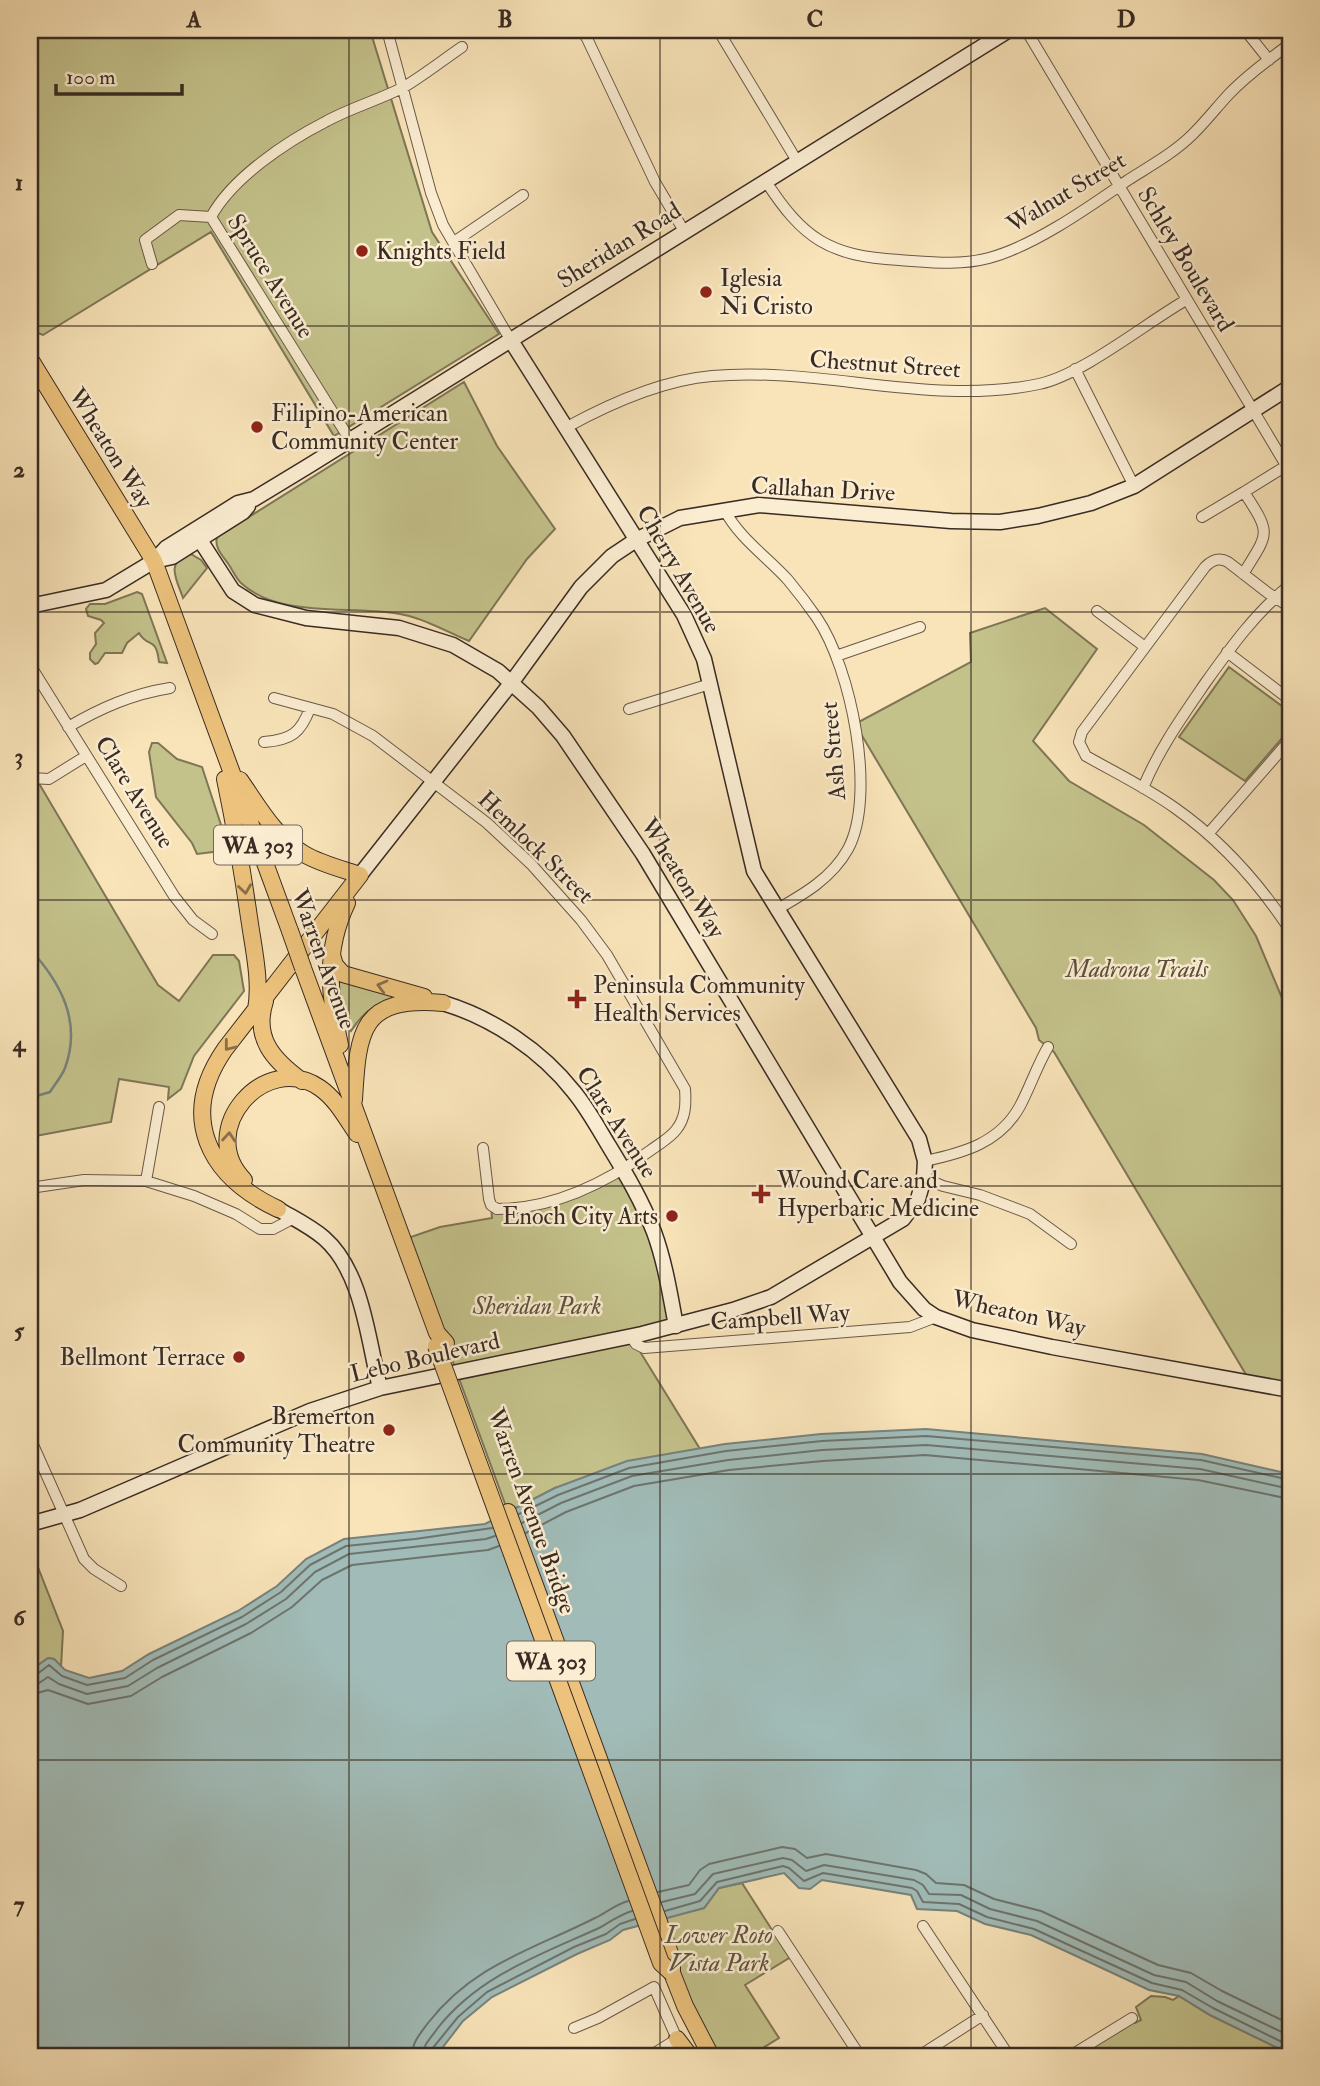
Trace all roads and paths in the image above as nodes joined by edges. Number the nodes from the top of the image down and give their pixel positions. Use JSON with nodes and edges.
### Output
{"nodes":[{"id":1,"x":387,"y":30,"type":"edge"},
{"id":2,"x":596,"y":30,"type":"edge"},
{"id":3,"x":718,"y":30,"type":"edge"},
{"id":4,"x":1009,"y":30,"type":"edge"},
{"id":5,"x":1026,"y":30,"type":"edge"},
{"id":6,"x":1245,"y":30,"type":"edge"},
{"id":7,"x":584,"y":33,"type":"edge"},
{"id":8,"x":1290,"y":44,"type":"edge"},
{"id":9,"x":461,"y":47,"type":"dead end"},
{"id":10,"x":1269,"y":60,"type":"junction"},
{"id":11,"x":404,"y":86,"type":"junction"},
{"id":12,"x":797,"y":161,"type":"junction"},
{"id":13,"x":765,"y":180,"type":"junction"},
{"id":14,"x":1119,"y":187,"type":"junction"},
{"id":15,"x":523,"y":195,"type":"dead end"},
{"id":16,"x":211,"y":218,"type":"junction"},
{"id":17,"x":684,"y":231,"type":"junction"},
{"id":18,"x":454,"y":242,"type":"junction"},
{"id":19,"x":152,"y":264,"type":"dead end"},
{"id":20,"x":1186,"y":300,"type":"junction"},
{"id":21,"x":510,"y":339,"type":"junction"},
{"id":22,"x":30,"y":359,"type":"edge"},
{"id":23,"x":1075,"y":369,"type":"junction"},
{"id":24,"x":1290,"y":387,"type":"edge"},
{"id":25,"x":1252,"y":411,"type":"junction"},
{"id":26,"x":567,"y":427,"type":"junction"},
{"id":27,"x":350,"y":440,"type":"junction"},
{"id":28,"x":1288,"y":469,"type":"edge"},
{"id":29,"x":1134,"y":486,"type":"junction"},
{"id":30,"x":1244,"y":492,"type":"junction"},
{"id":31,"x":254,"y":499,"type":"junction"},
{"id":32,"x":724,"y":509,"type":"junction"},
{"id":33,"x":1202,"y":517,"type":"dead end"},
{"id":34,"x":200,"y":540,"type":"junction"},
{"id":35,"x":636,"y":540,"type":"junction"},
{"id":36,"x":154,"y":561,"type":"junction"},
{"id":37,"x":1243,"y":574,"type":"junction"},
{"id":38,"x":1290,"y":585,"type":"edge"},
{"id":39,"x":1275,"y":597,"type":"junction"},
{"id":40,"x":30,"y":606,"type":"edge"},
{"id":41,"x":1290,"y":607,"type":"edge"},
{"id":42,"x":1097,"y":611,"type":"dead end"},
{"id":43,"x":920,"y":627,"type":"dead end"},
{"id":44,"x":1145,"y":647,"type":"junction"},
{"id":45,"x":1227,"y":653,"type":"junction"},
{"id":46,"x":836,"y":656,"type":"junction"},
{"id":47,"x":30,"y":665,"type":"edge"},
{"id":48,"x":512,"y":682,"type":"junction"},
{"id":49,"x":710,"y":684,"type":"junction"},
{"id":50,"x":170,"y":688,"type":"dead end"},
{"id":51,"x":274,"y":698,"type":"dead end"},
{"id":52,"x":1290,"y":700,"type":"edge"},
{"id":53,"x":310,"y":708,"type":"junction"},
{"id":54,"x":629,"y":709,"type":"dead end"},
{"id":55,"x":214,"y":726,"type":"junction"},
{"id":56,"x":68,"y":727,"type":"junction"},
{"id":57,"x":1290,"y":740,"type":"edge"},
{"id":58,"x":264,"y":742,"type":"dead end"},
{"id":59,"x":86,"y":756,"type":"junction"},
{"id":60,"x":226,"y":760,"type":"junction"},
{"id":61,"x":30,"y":778,"type":"edge"},
{"id":62,"x":435,"y":782,"type":"junction"},
{"id":63,"x":1143,"y":788,"type":"junction"},
{"id":64,"x":1208,"y":834,"type":"junction"},
{"id":65,"x":360,"y":875,"type":"junction"},
{"id":66,"x":776,"y":910,"type":"junction"},
{"id":67,"x":1290,"y":930,"type":"edge"},
{"id":68,"x":212,"y":934,"type":"dead end"},
{"id":69,"x":332,"y":955,"type":"junction"},
{"id":70,"x":267,"y":995,"type":"junction"},
{"id":71,"x":443,"y":1003,"type":"junction"},
{"id":72,"x":255,"y":1012,"type":"junction"},
{"id":73,"x":1048,"y":1047,"type":"dead end"},
{"id":74,"x":302,"y":1081,"type":"junction"},
{"id":75,"x":353,"y":1105,"type":"junction"},
{"id":76,"x":159,"y":1107,"type":"dead end"},
{"id":77,"x":483,"y":1148,"type":"dead end"},
{"id":78,"x":370,"y":1154,"type":"junction"},
{"id":79,"x":925,"y":1161,"type":"junction"},
{"id":80,"x":624,"y":1170,"type":"junction"},
{"id":81,"x":925,"y":1178,"type":"junction"},
{"id":82,"x":146,"y":1181,"type":"junction"},
{"id":83,"x":30,"y":1188,"type":"edge"},
{"id":84,"x":278,"y":1209,"type":"junction"},
{"id":85,"x":294,"y":1218,"type":"junction"},
{"id":86,"x":873,"y":1237,"type":"junction"},
{"id":87,"x":1071,"y":1244,"type":"dead end"},
{"id":88,"x":936,"y":1317,"type":"junction"},
{"id":89,"x":676,"y":1326,"type":"junction"},
{"id":90,"x":631,"y":1337,"type":"junction"},
{"id":91,"x":439,"y":1340,"type":"joint"},
{"id":92,"x":380,"y":1388,"type":"junction"},
{"id":93,"x":1290,"y":1390,"type":"edge"},
{"id":94,"x":31,"y":1443,"type":"edge"},
{"id":95,"x":65,"y":1515,"type":"junction"},
{"id":96,"x":30,"y":1524,"type":"edge"},
{"id":97,"x":121,"y":1586,"type":"dead end"},
{"id":98,"x":923,"y":1926,"type":"dead end"},
{"id":99,"x":778,"y":1931,"type":"dead end"},
{"id":100,"x":983,"y":2015,"type":"junction"},
{"id":101,"x":1132,"y":2018,"type":"dead end"},
{"id":102,"x":574,"y":2028,"type":"dead end"},
{"id":103,"x":677,"y":2039,"type":"junction"},
{"id":104,"x":650,"y":2056,"type":"edge"},
{"id":105,"x":690,"y":2056,"type":"edge"},
{"id":106,"x":712,"y":2056,"type":"edge"},
{"id":107,"x":860,"y":2056,"type":"edge"},
{"id":108,"x":919,"y":2056,"type":"edge"},
{"id":109,"x":1009,"y":2056,"type":"edge"},
{"id":110,"x":1070,"y":2056,"type":"edge"}],
"edges":[{"from":1,"to":11,"type":"street","name":"Cherry Avenue"},
{"from":2,"to":7,"type":"street"},
{"from":3,"to":12,"type":"street"},
{"from":4,"to":12,"type":"main road","name":"Sheridan Road"},
{"from":5,"to":14,"type":"street","name":"Schley Boulevard"},
{"from":6,"to":10,"type":"street"},
{"from":7,"to":17,"type":"street"},
{"from":8,"to":10,"type":"street","name":"Walnut Street"},
{"from":9,"to":11,"type":"street"},
{"from":10,"to":14,"type":"street","name":"Walnut Street"},
{"from":11,"to":16,"type":"street"},
{"from":11,"to":18,"type":"street","name":"Cherry Avenue"},
{"from":12,"to":13,"type":"main road","name":"Sheridan Road"},
{"from":13,"to":14,"type":"street","name":"Walnut Street"},
{"from":13,"to":17,"type":"main road","name":"Sheridan Road"},
{"from":14,"to":20,"type":"street","name":"Schley Boulevard"},
{"from":15,"to":18,"type":"street"},
{"from":16,"to":19,"type":"street","name":"Spruce Avenue"},
{"from":16,"to":27,"type":"street","name":"Spruce Avenue"},
{"from":17,"to":21,"type":"main road","name":"Sheridan Road"},
{"from":18,"to":21,"type":"street","name":"Cherry Avenue"},
{"from":20,"to":23,"type":"street","name":"Chestnut Street"},
{"from":20,"to":25,"type":"street","name":"Schley Boulevard"},
{"from":21,"to":26,"type":"main road","name":"Cherry Avenue"},
{"from":21,"to":27,"type":"main road","name":"Sheridan Road"},
{"from":22,"to":36,"type":"main road","name":"Wheaton Way","number":"WA 303"},
{"from":23,"to":26,"type":"street","name":"Chestnut Street"},
{"from":23,"to":29,"type":"street"},
{"from":24,"to":25,"type":"main road","name":"Callahan Drive"},
{"from":25,"to":28,"type":"street","name":"Schley Boulevard"},
{"from":25,"to":29,"type":"main road","name":"Callahan Drive"},
{"from":26,"to":35,"type":"main road","name":"Cherry Avenue"},
{"from":27,"to":31,"type":"main road","name":"Sheridan Road"},
{"from":28,"to":30,"type":"street"},
{"from":29,"to":32,"type":"main road","name":"Callahan Drive"},
{"from":30,"to":33,"type":"street"},
{"from":30,"to":37,"type":"street"},
{"from":31,"to":34,"type":"main road","name":"Sheridan Road"},
{"from":31,"to":36,"type":"main road","name":"Sheridan Road"},
{"from":32,"to":35,"type":"main road","name":"Callahan Drive"},
{"from":32,"to":46,"type":"street","name":"Ash Street"},
{"from":34,"to":36,"type":"main road","name":"Sheridan Road"},
{"from":34,"to":48,"type":"main road","name":"Wheaton Way"},
{"from":35,"to":48,"type":"main road","name":"Callahan Drive"},
{"from":35,"to":49,"type":"main road","name":"Cherry Avenue"},
{"from":36,"to":40,"type":"main road","name":"Sheridan Road"},
{"from":36,"to":55,"type":"main road","name":"Warren Avenue","number":"WA 303"},
{"from":37,"to":39,"type":"street"},
{"from":37,"to":44,"type":"street"},
{"from":38,"to":39,"type":"street"},
{"from":39,"to":41,"type":"street"},
{"from":39,"to":45,"type":"street"},
{"from":42,"to":44,"type":"street"},
{"from":43,"to":46,"type":"street"},
{"from":44,"to":63,"type":"street"},
{"from":45,"to":52,"type":"street"},
{"from":45,"to":63,"type":"street"},
{"from":46,"to":66,"type":"street","name":"Ash Street"},
{"from":47,"to":56,"type":"street","name":"Clare Avenue"},
{"from":48,"to":62,"type":"main road","name":"Callahan Drive"},
{"from":48,"to":86,"type":"main road","name":"Wheaton Way"},
{"from":49,"to":54,"type":"street"},
{"from":49,"to":66,"type":"main road","name":"Cherry Avenue"},
{"from":50,"to":56,"type":"street"},
{"from":51,"to":53,"type":"street","name":"Hemlock Street"},
{"from":53,"to":58,"type":"street"},
{"from":53,"to":62,"type":"street","name":"Hemlock Street"},
{"from":55,"to":60,"type":"main road","name":"Warren Avenue","number":"WA 303"},
{"from":55,"to":72,"type":"main road","one_way":true},
{"from":56,"to":59,"type":"street","name":"Clare Avenue"},
{"from":57,"to":64,"type":"street"},
{"from":59,"to":61,"type":"street"},
{"from":59,"to":68,"type":"street","name":"Clare Avenue"},
{"from":60,"to":65,"type":"main road"},
{"from":60,"to":75,"type":"main road","name":"Warren Avenue","number":"WA 303","bridge":true},
{"from":62,"to":65,"type":"main road","name":"Callahan Drive"},
{"from":62,"to":80,"type":"street","name":"Hemlock Street"},
{"from":63,"to":64,"type":"street"},
{"from":64,"to":67,"type":"street"},
{"from":65,"to":69,"type":"main road"},
{"from":65,"to":70,"type":"main road"},
{"from":66,"to":79,"type":"main road","name":"Cherry Avenue"},
{"from":71,"to":69,"type":"main road","one_way":true},
{"from":69,"to":75,"type":"main road"},
{"from":70,"to":72,"type":"main road"},
{"from":70,"to":74,"type":"main road"},
{"from":71,"to":75,"type":"main road"},
{"from":71,"to":80,"type":"main road","name":"Clare Avenue"},
{"from":72,"to":84,"type":"main road","one_way":true},
{"from":73,"to":79,"type":"street"},
{"from":74,"to":78,"type":"main road"},
{"from":84,"to":74,"type":"main road","one_way":true},
{"from":75,"to":78,"type":"main road","name":"Warren Avenue","number":"WA 303"},
{"from":76,"to":82,"type":"street"},
{"from":77,"to":80,"type":"street"},
{"from":78,"to":91,"type":"main road","name":"Warren Avenue","number":"WA 303"},
{"from":79,"to":81,"type":"main road","name":"Cherry Avenue"},
{"from":80,"to":89,"type":"main road","name":"Clare Avenue"},
{"from":81,"to":86,"type":"main road","name":"Cherry Avenue"},
{"from":81,"to":87,"type":"street"},
{"from":82,"to":83,"type":"street"},
{"from":82,"to":85,"type":"street"},
{"from":84,"to":85,"type":"main road"},
{"from":85,"to":92,"type":"main road"},
{"from":86,"to":88,"type":"main road","name":"Wheaton Way"},
{"from":86,"to":89,"type":"main road","name":"Lebo Boulevard"},
{"from":88,"to":90,"type":"street","name":"Campbell Way"},
{"from":88,"to":93,"type":"main road","name":"Wheaton Way"},
{"from":89,"to":90,"type":"main road","name":"Lebo Boulevard"},
{"from":90,"to":92,"type":"main road","name":"Lebo Boulevard"},
{"from":91,"to":106,"type":"main road","name":"Warren Avenue Bridge","number":"WA 303"},
{"from":92,"to":95,"type":"main road","name":"Lebo Boulevard"},
{"from":94,"to":95,"type":"street"},
{"from":95,"to":96,"type":"main road","name":"Lebo Boulevard"},
{"from":95,"to":97,"type":"street"},
{"from":98,"to":100,"type":"street"},
{"from":99,"to":107,"type":"street"},
{"from":100,"to":108,"type":"street"},
{"from":100,"to":109,"type":"street"},
{"from":101,"to":110,"type":"street"},
{"from":102,"to":103,"type":"street"},
{"from":103,"to":104,"type":"street"},
{"from":103,"to":105,"type":"main road"}]}
